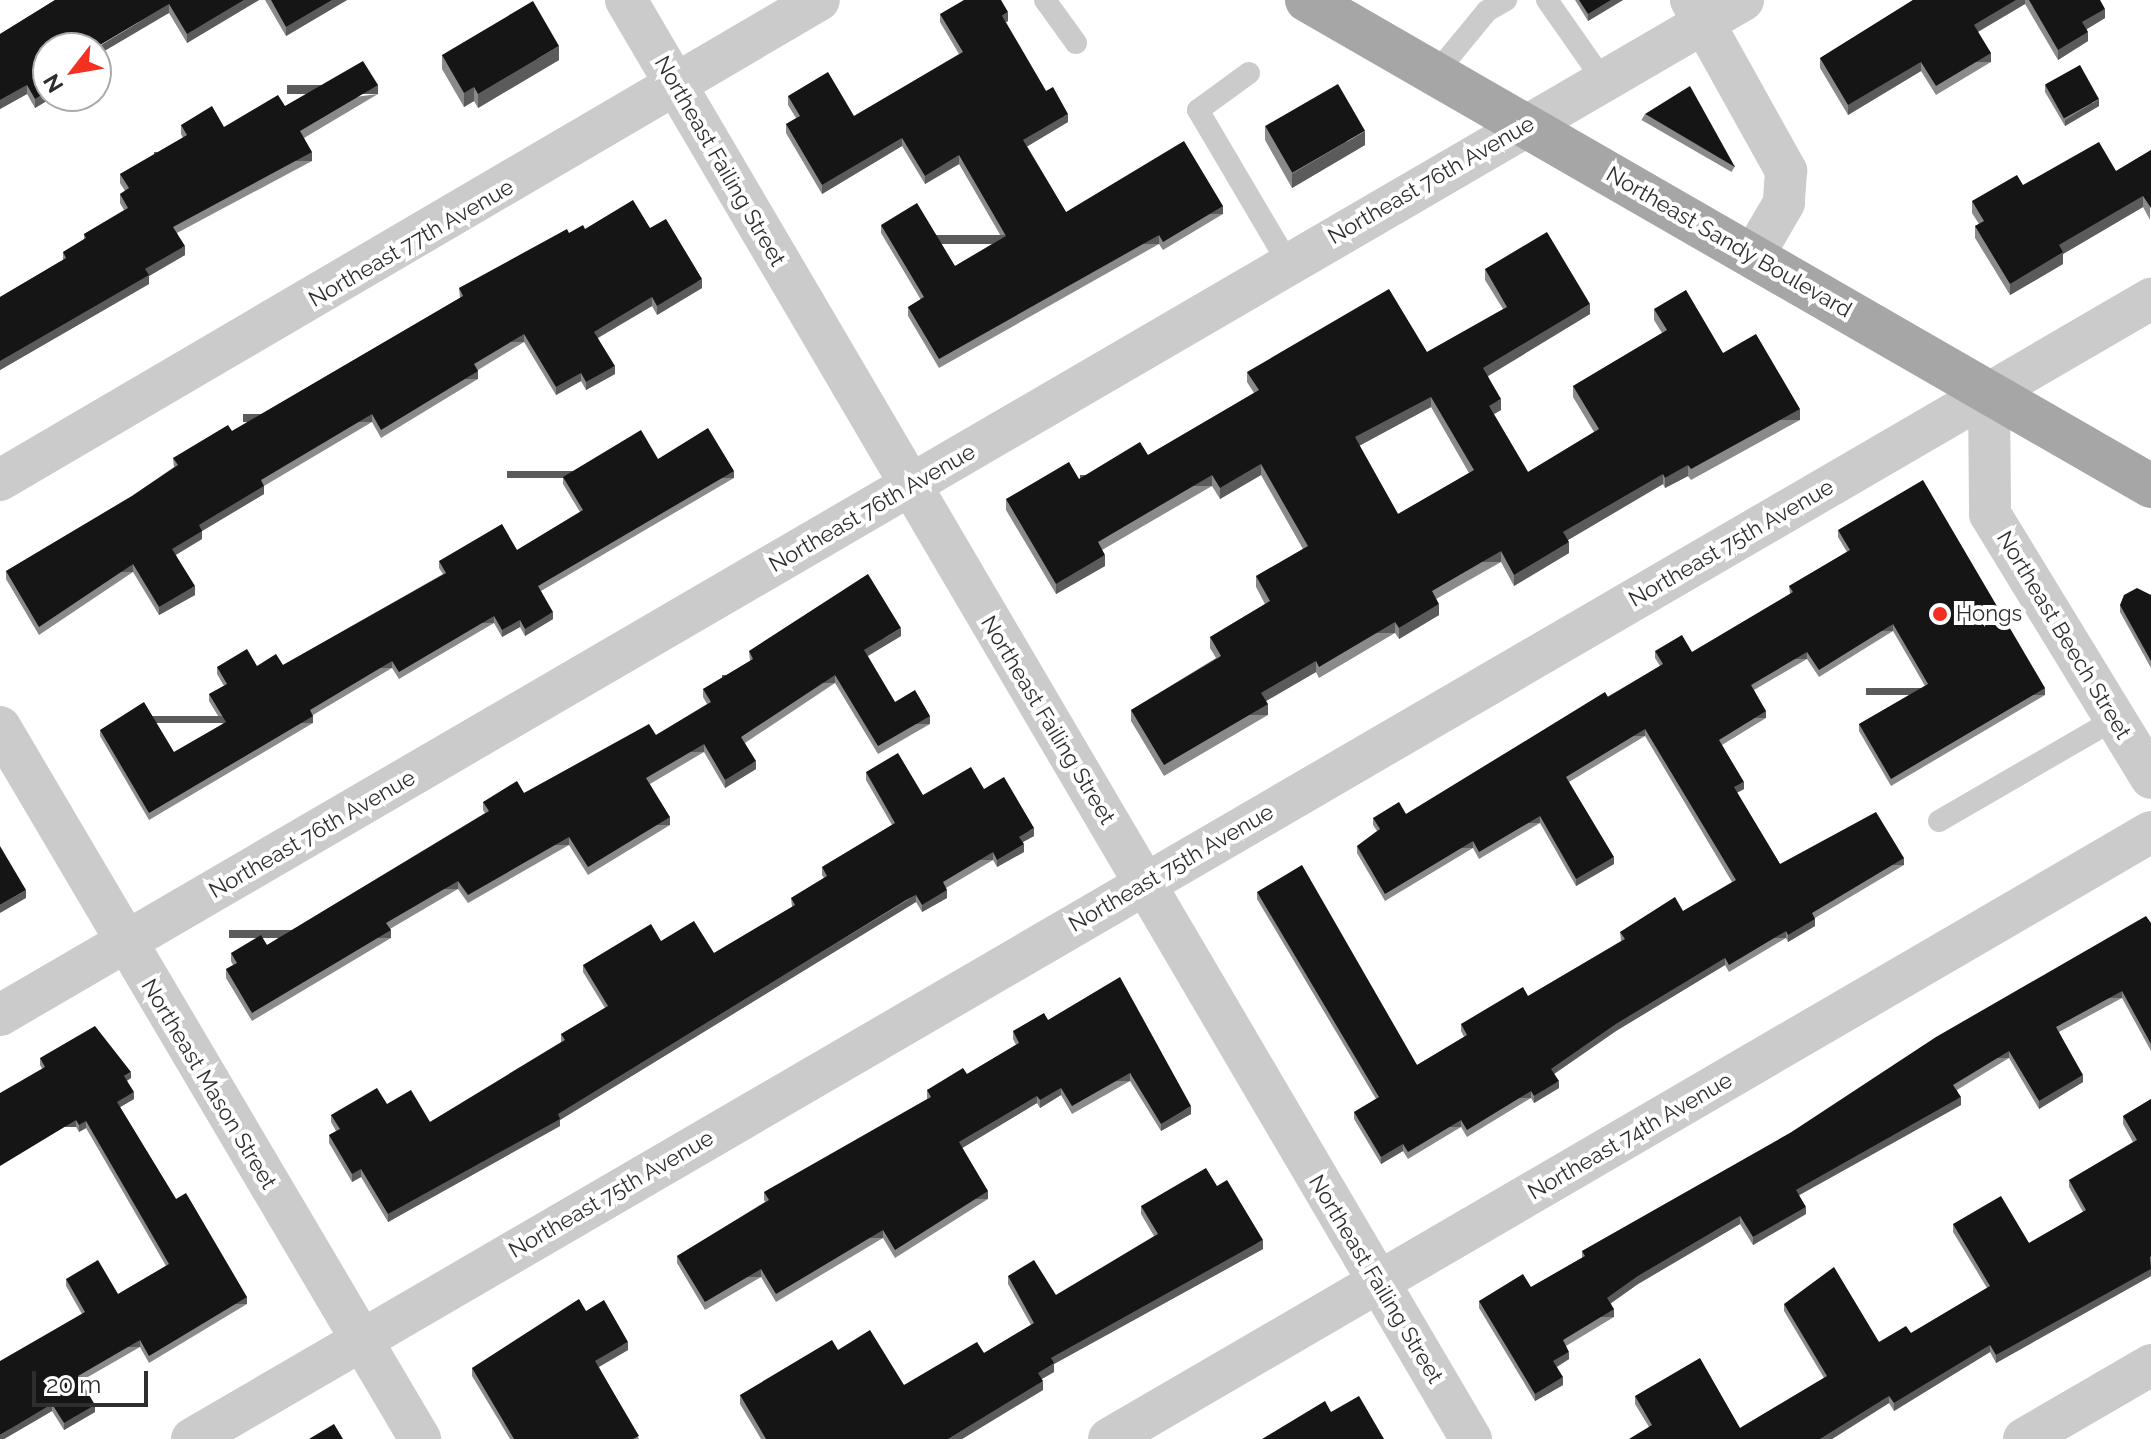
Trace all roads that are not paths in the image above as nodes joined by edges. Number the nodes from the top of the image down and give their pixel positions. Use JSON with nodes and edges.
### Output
{"nodes":[{"id":1,"x":626,"y":0,"type":"edge"},
{"id":2,"x":819,"y":0,"type":"edge"},
{"id":3,"x":1045,"y":0,"type":"edge"},
{"id":4,"x":1307,"y":0,"type":"edge"},
{"id":5,"x":1506,"y":0,"type":"edge"},
{"id":6,"x":1547,"y":0,"type":"edge"},
{"id":7,"x":1743,"y":0,"type":"edge"},
{"id":8,"x":1697,"y":11,"type":"edge"},
{"id":9,"x":1076,"y":43,"type":"dead end"},
{"id":10,"x":1249,"y":73,"type":"dead end"},
{"id":11,"x":1436,"y":73,"type":"junction"},
{"id":12,"x":1603,"y":80,"type":"junction"},
{"id":13,"x":675,"y":84,"type":"junction"},
{"id":14,"x":1526,"y":123,"type":"junction"},
{"id":15,"x":1753,"y":256,"type":"junction"},
{"id":16,"x":1288,"y":263,"type":"junction"},
{"id":17,"x":2151,"y":299,"type":"edge"},
{"id":18,"x":1989,"y":393,"type":"junction"},
{"id":19,"x":0,"y":480,"type":"edge"},
{"id":20,"x":2151,"y":486,"type":"edge"},
{"id":21,"x":909,"y":487,"type":"junction"},
{"id":22,"x":2115,"y":719,"type":"junction"},
{"id":23,"x":0,"y":727,"type":"edge"},
{"id":24,"x":2151,"y":778,"type":"edge"},
{"id":25,"x":1939,"y":821,"type":"dead end"},
{"id":26,"x":2151,"y":832,"type":"edge"},
{"id":27,"x":1145,"y":884,"type":"junction"},
{"id":28,"x":126,"y":942,"type":"junction"},
{"id":29,"x":0,"y":1015,"type":"edge"},
{"id":30,"x":1378,"y":1283,"type":"junction"},
{"id":31,"x":363,"y":1340,"type":"junction"},
{"id":32,"x":2151,"y":1365,"type":"edge"},
{"id":33,"x":192,"y":1439,"type":"edge"},
{"id":34,"x":420,"y":1439,"type":"edge"},
{"id":35,"x":1109,"y":1439,"type":"edge"},
{"id":36,"x":1471,"y":1439,"type":"edge"},
{"id":37,"x":2024,"y":1439,"type":"edge"}],
"edges":[{"from":1,"to":13,"type":"street","name":"Northeast Failing Street"},
{"from":2,"to":13,"type":"street","name":"Northeast 77th Avenue"},
{"from":3,"to":9,"type":"lane"},
{"from":4,"to":11,"type":"main road","name":"Northeast Sandy Boulevard"},
{"from":5,"to":11,"type":"lane"},
{"from":6,"to":12,"type":"lane"},
{"from":7,"to":8,"type":"street","name":"Northeast 76th Avenue"},
{"from":8,"to":12,"type":"street","name":"Northeast 76th Avenue"},
{"from":8,"to":15,"type":"street"},
{"from":10,"to":16,"type":"lane"},
{"from":11,"to":14,"type":"main road","name":"Northeast Sandy Boulevard"},
{"from":12,"to":14,"type":"street","name":"Northeast 76th Avenue"},
{"from":13,"to":19,"type":"street","name":"Northeast 77th Avenue"},
{"from":13,"to":21,"type":"street","name":"Northeast Failing Street"},
{"from":14,"to":15,"type":"main road","name":"Northeast Sandy Boulevard"},
{"from":14,"to":16,"type":"street","name":"Northeast 76th Avenue"},
{"from":15,"to":18,"type":"main road","name":"Northeast Sandy Boulevard"},
{"from":16,"to":21,"type":"street","name":"Northeast 76th Avenue"},
{"from":17,"to":18,"type":"street","name":"Northeast 75th Avenue"},
{"from":18,"to":20,"type":"main road","name":"Northeast Sandy Boulevard"},
{"from":18,"to":22,"type":"street","name":"Northeast Beech Street"},
{"from":18,"to":27,"type":"street","name":"Northeast 75th Avenue"},
{"from":21,"to":27,"type":"street","name":"Northeast Failing Street"},
{"from":21,"to":28,"type":"street","name":"Northeast 76th Avenue"},
{"from":22,"to":24,"type":"street","name":"Northeast Beech Street"},
{"from":22,"to":25,"type":"lane"},
{"from":23,"to":28,"type":"street","name":"Northeast Mason Street"},
{"from":26,"to":30,"type":"street","name":"Northeast 74th Avenue"},
{"from":27,"to":30,"type":"street","name":"Northeast Failing Street"},
{"from":27,"to":31,"type":"street","name":"Northeast 75th Avenue"},
{"from":28,"to":29,"type":"street","name":"Northeast 76th Avenue"},
{"from":28,"to":31,"type":"street","name":"Northeast Mason Street"},
{"from":30,"to":35,"type":"street","name":"Northeast 74th Avenue"},
{"from":30,"to":36,"type":"street","name":"Northeast Failing Street"},
{"from":31,"to":33,"type":"street","name":"Northeast 75th Avenue"},
{"from":31,"to":34,"type":"street","name":"Northeast Mason Street"},
{"from":32,"to":37,"type":"street"}]}
